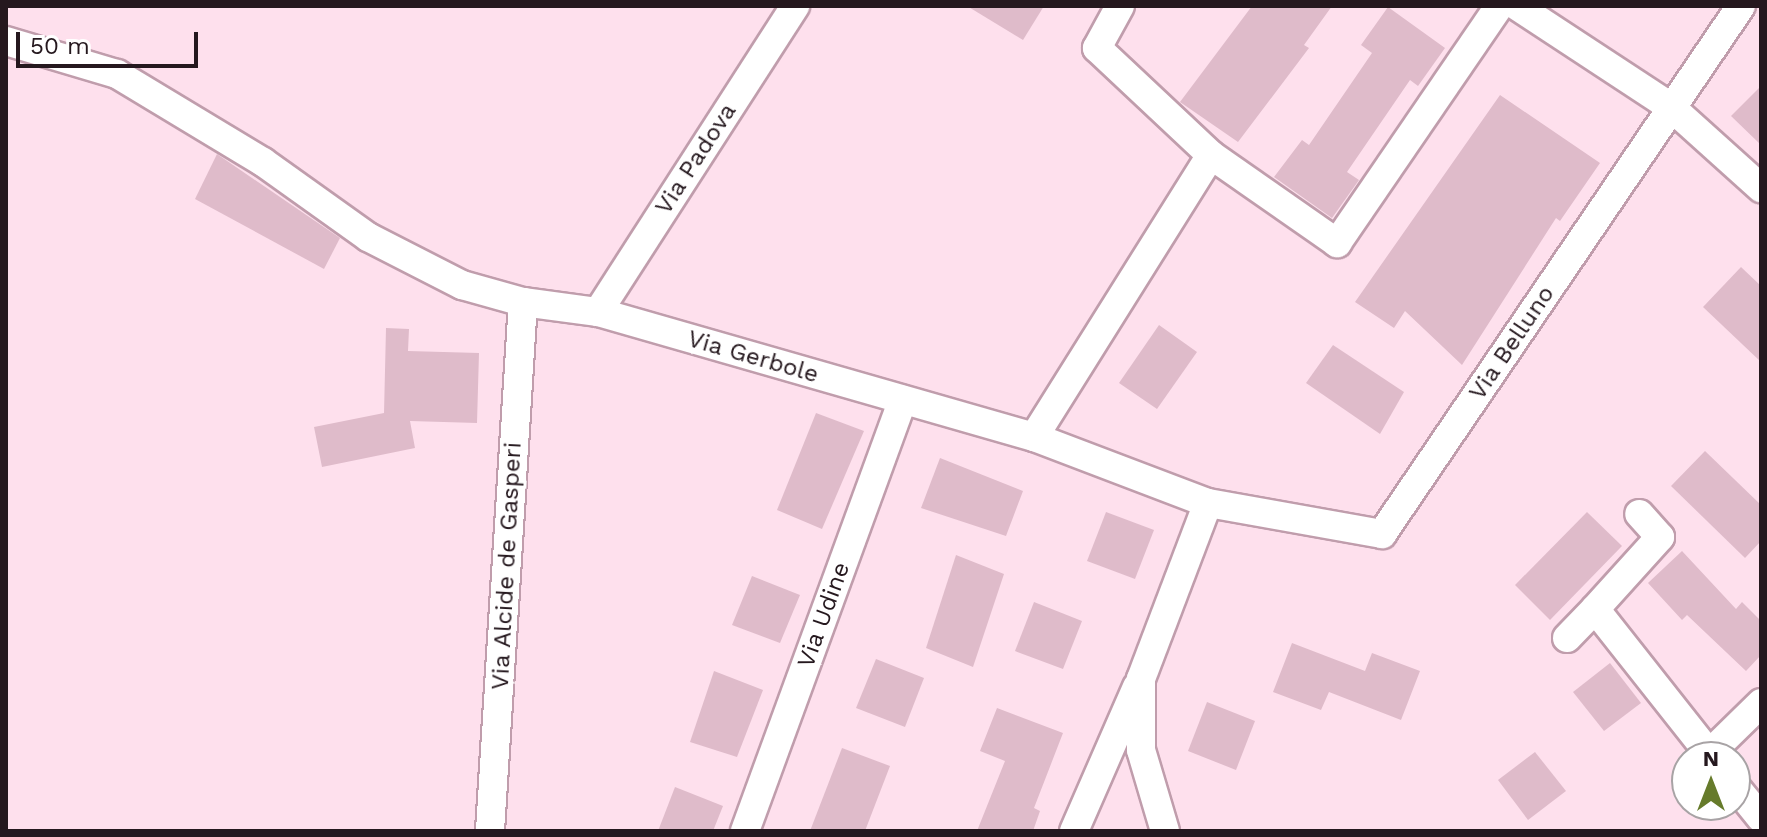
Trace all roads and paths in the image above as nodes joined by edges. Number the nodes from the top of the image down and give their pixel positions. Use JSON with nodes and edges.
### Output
{"nodes":[{"id":1,"x":795,"y":6,"type":"edge"},
{"id":2,"x":1120,"y":6,"type":"edge"},
{"id":3,"x":1499,"y":6,"type":"edge"},
{"id":4,"x":1517,"y":6,"type":"edge"},
{"id":5,"x":1741,"y":6,"type":"edge"},
{"id":6,"x":6,"y":41,"type":"edge"},
{"id":7,"x":1672,"y":108,"type":"junction"},
{"id":8,"x":1211,"y":155,"type":"junction"},
{"id":9,"x":1761,"y":188,"type":"edge"},
{"id":10,"x":523,"y":302,"type":"junction"},
{"id":11,"x":598,"y":312,"type":"junction"},
{"id":12,"x":903,"y":400,"type":"junction"},
{"id":13,"x":1034,"y":437,"type":"junction"},
{"id":14,"x":1208,"y":503,"type":"junction"},
{"id":15,"x":1639,"y":514,"type":"dead end"},
{"id":16,"x":1595,"y":609,"type":"junction"},
{"id":17,"x":1567,"y":638,"type":"dead end"},
{"id":18,"x":1141,"y":679,"type":"junction"},
{"id":19,"x":1761,"y":703,"type":"edge"},
{"id":20,"x":1699,"y":741,"type":"edge"},
{"id":21,"x":1725,"y":741,"type":"edge"},
{"id":22,"x":490,"y":831,"type":"edge"},
{"id":23,"x":745,"y":831,"type":"edge"},
{"id":24,"x":1074,"y":831,"type":"edge"},
{"id":25,"x":1165,"y":831,"type":"edge"}],
"edges":[{"from":1,"to":11,"type":"street","name":"Via Padova"},
{"from":2,"to":8,"type":"street"},
{"from":3,"to":8,"type":"street"},
{"from":4,"to":7,"type":"street"},
{"from":5,"to":7,"type":"street","name":"Via Belluno"},
{"from":6,"to":10,"type":"street","name":"Via Gerbole"},
{"from":7,"to":9,"type":"street"},
{"from":7,"to":14,"type":"street","name":"Via Belluno"},
{"from":8,"to":13,"type":"street"},
{"from":10,"to":11,"type":"street","name":"Via Gerbole"},
{"from":10,"to":22,"type":"street","name":"Via Alcide de Gasperi"},
{"from":11,"to":12,"type":"street","name":"Via Gerbole"},
{"from":12,"to":13,"type":"street","name":"Via Gerbole"},
{"from":12,"to":23,"type":"street","name":"Via Udine"},
{"from":13,"to":14,"type":"street","name":"Via Gerbole"},
{"from":14,"to":18,"type":"street"},
{"from":15,"to":16,"type":"street"},
{"from":16,"to":17,"type":"street"},
{"from":16,"to":20,"type":"street"},
{"from":18,"to":24,"type":"street"},
{"from":18,"to":25,"type":"street"},
{"from":19,"to":21,"type":"street"}]}
